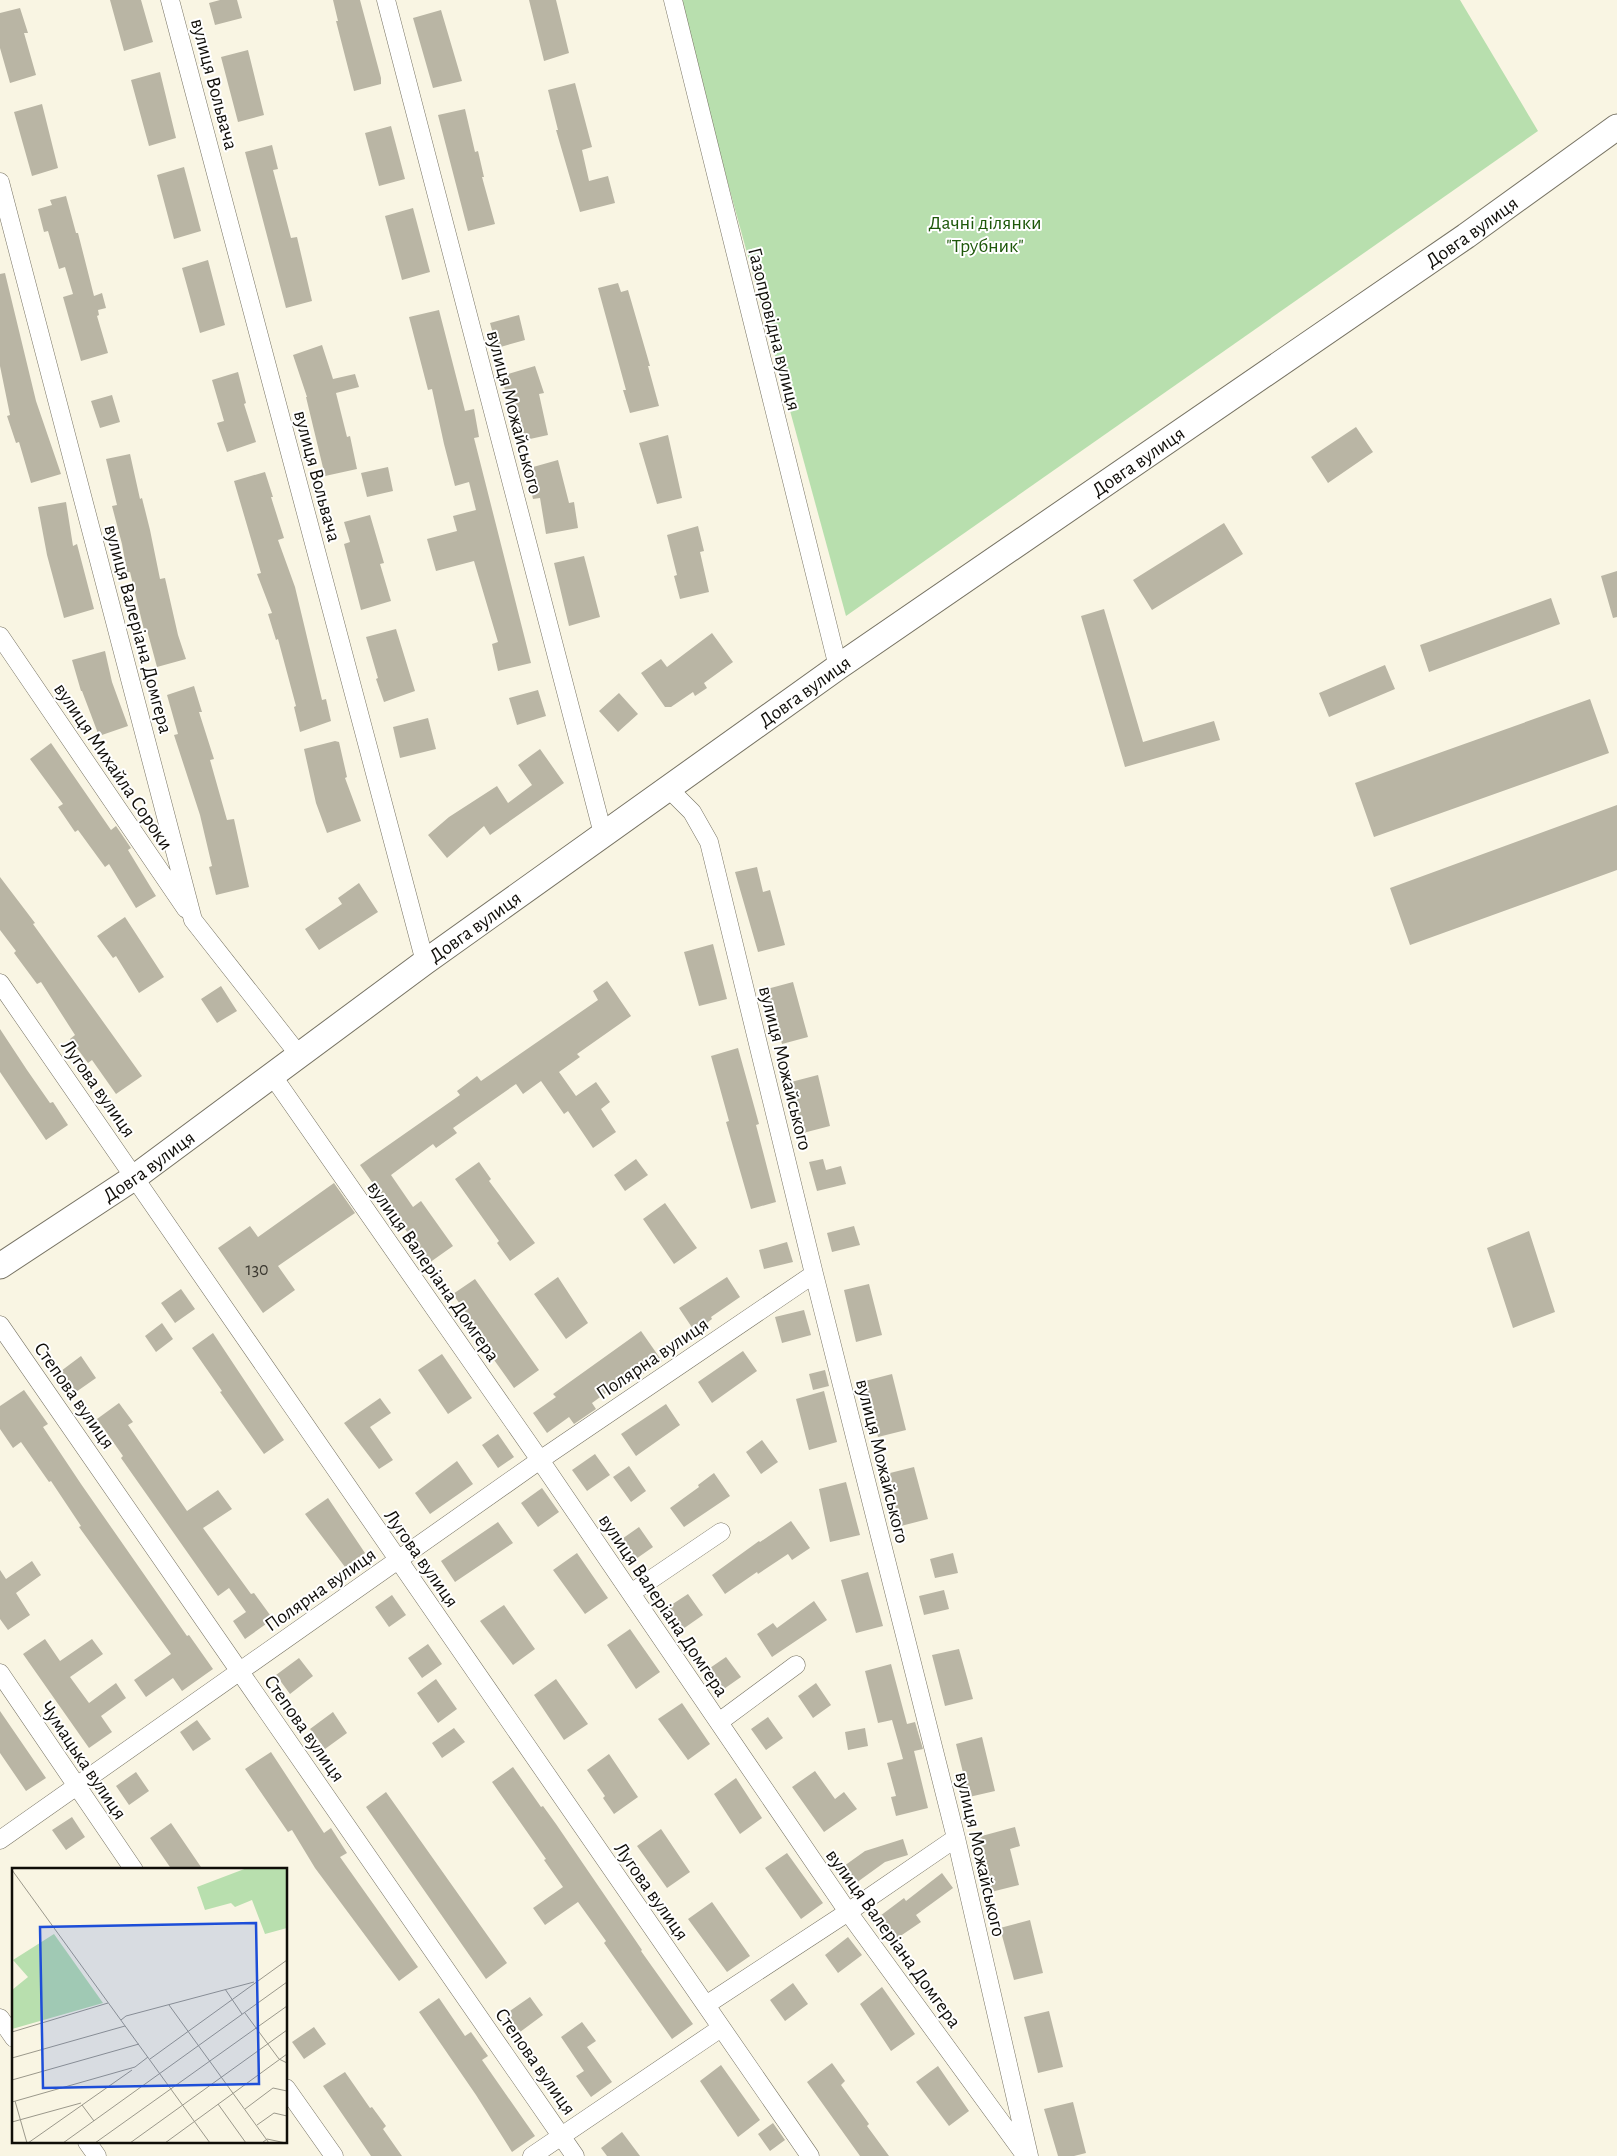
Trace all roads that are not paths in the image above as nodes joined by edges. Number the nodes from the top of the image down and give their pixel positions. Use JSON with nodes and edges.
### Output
{"nodes":[{"id":1,"x":170,"y":0,"type":"edge"},
{"id":2,"x":386,"y":0,"type":"edge"},
{"id":3,"x":673,"y":0,"type":"edge"},
{"id":4,"x":1617,"y":127,"type":"edge"},
{"id":5,"x":0,"y":182,"type":"edge"},
{"id":6,"x":0,"y":636,"type":"edge"},
{"id":7,"x":838,"y":667,"type":"junction"},
{"id":8,"x":669,"y":789,"type":"junction"},
{"id":9,"x":603,"y":834,"type":"junction"},
{"id":10,"x":193,"y":920,"type":"junction"},
{"id":11,"x":425,"y":962,"type":"junction"},
{"id":12,"x":0,"y":983,"type":"edge"},
{"id":13,"x":299,"y":1055,"type":"junction"},
{"id":14,"x":272,"y":1075,"type":"junction"},
{"id":15,"x":135,"y":1177,"type":"junction"},
{"id":16,"x":0,"y":1266,"type":"edge"},
{"id":17,"x":814,"y":1274,"type":"junction"},
{"id":18,"x":0,"y":1325,"type":"edge"},
{"id":19,"x":540,"y":1460,"type":"junction"},
{"id":20,"x":721,"y":1532,"type":"dead end"},
{"id":21,"x":398,"y":1560,"type":"junction"},
{"id":22,"x":630,"y":1593,"type":"junction"},
{"id":23,"x":796,"y":1665,"type":"dead end"},
{"id":24,"x":240,"y":1671,"type":"junction"},
{"id":25,"x":0,"y":1673,"type":"edge"},
{"id":26,"x":719,"y":1722,"type":"junction"},
{"id":27,"x":76,"y":1787,"type":"junction"},
{"id":28,"x":956,"y":1838,"type":"junction"},
{"id":29,"x":0,"y":1840,"type":"edge"},
{"id":30,"x":133,"y":1868,"type":"edge"},
{"id":31,"x":848,"y":1912,"type":"junction"},
{"id":32,"x":706,"y":2005,"type":"junction"},
{"id":33,"x":0,"y":2018,"type":"edge"},
{"id":34,"x":721,"y":2028,"type":"junction"},
{"id":35,"x":12,"y":2035,"type":"edge"},
{"id":36,"x":288,"y":2091,"type":"edge"},
{"id":37,"x":562,"y":2136,"type":"junction"},
{"id":38,"x":88,"y":2144,"type":"edge"},
{"id":39,"x":97,"y":2156,"type":"edge"},
{"id":40,"x":334,"y":2156,"type":"edge"},
{"id":41,"x":532,"y":2156,"type":"edge"},
{"id":42,"x":576,"y":2156,"type":"edge"},
{"id":43,"x":810,"y":2156,"type":"edge"},
{"id":44,"x":1027,"y":2156,"type":"edge"}],
"edges":[{"from":1,"to":11,"type":"street","name":"вулиця Вольвача"},
{"from":2,"to":9,"type":"street","name":"вулиця Можайського"},
{"from":3,"to":7,"type":"street","name":"Газопровідна вулиця"},
{"from":4,"to":7,"type":"street","name":"Довга вулиця"},
{"from":5,"to":10,"type":"street","name":"вулиця Валеріана Домгера"},
{"from":6,"to":10,"type":"street","name":"вулиця Михайла Сороки"},
{"from":7,"to":8,"type":"street","name":"Довга вулиця"},
{"from":8,"to":9,"type":"street","name":"Довга вулиця"},
{"from":8,"to":17,"type":"street","name":"вулиця Можайського"},
{"from":9,"to":11,"type":"street","name":"Довга вулиця"},
{"from":10,"to":13,"type":"street","name":"вулиця Валеріана Домгера"},
{"from":11,"to":13,"type":"street","name":"Довга вулиця"},
{"from":12,"to":15,"type":"street","name":"Лугова вулиця"},
{"from":13,"to":14,"type":"street","name":"Довга вулиця"},
{"from":14,"to":15,"type":"street","name":"Довга вулиця"},
{"from":14,"to":19,"type":"street","name":"вулиця Валеріана Домгера"},
{"from":15,"to":16,"type":"street","name":"Довга вулиця"},
{"from":15,"to":21,"type":"street","name":"Лугова вулиця"},
{"from":17,"to":19,"type":"street","name":"Полярна вулиця"},
{"from":17,"to":28,"type":"street","name":"вулиця Можайського"},
{"from":18,"to":24,"type":"street","name":"Степова вулиця"},
{"from":19,"to":21,"type":"street","name":"Полярна вулиця"},
{"from":19,"to":22,"type":"street","name":"вулиця Валеріана Домгера"},
{"from":20,"to":22,"type":"street"},
{"from":21,"to":24,"type":"street","name":"Полярна вулиця"},
{"from":21,"to":32,"type":"street","name":"Лугова вулиця"},
{"from":22,"to":26,"type":"street","name":"вулиця Валеріана Домгера"},
{"from":23,"to":26,"type":"street"},
{"from":24,"to":27,"type":"street","name":"Полярна вулиця"},
{"from":24,"to":37,"type":"street","name":"Степова вулиця"},
{"from":25,"to":27,"type":"street","name":"Чумацька вулиця"},
{"from":26,"to":31,"type":"street","name":"вулиця Валеріана Домгера"},
{"from":27,"to":29,"type":"street","name":"Полярна вулиця"},
{"from":27,"to":30,"type":"street","name":"Чумацька вулиця"},
{"from":28,"to":31,"type":"street"},
{"from":28,"to":44,"type":"street","name":"вулиця Можайського"},
{"from":31,"to":32,"type":"street"},
{"from":31,"to":44,"type":"street","name":"вулиця Валеріана Домгера"},
{"from":32,"to":34,"type":"street","name":"Лугова вулиця"},
{"from":33,"to":35,"type":"street"},
{"from":34,"to":37,"type":"street"},
{"from":34,"to":43,"type":"street","name":"Лугова вулиця"},
{"from":36,"to":40,"type":"street"},
{"from":37,"to":41,"type":"street"},
{"from":37,"to":42,"type":"street","name":"Степова вулиця"},
{"from":38,"to":39,"type":"street"}]}
